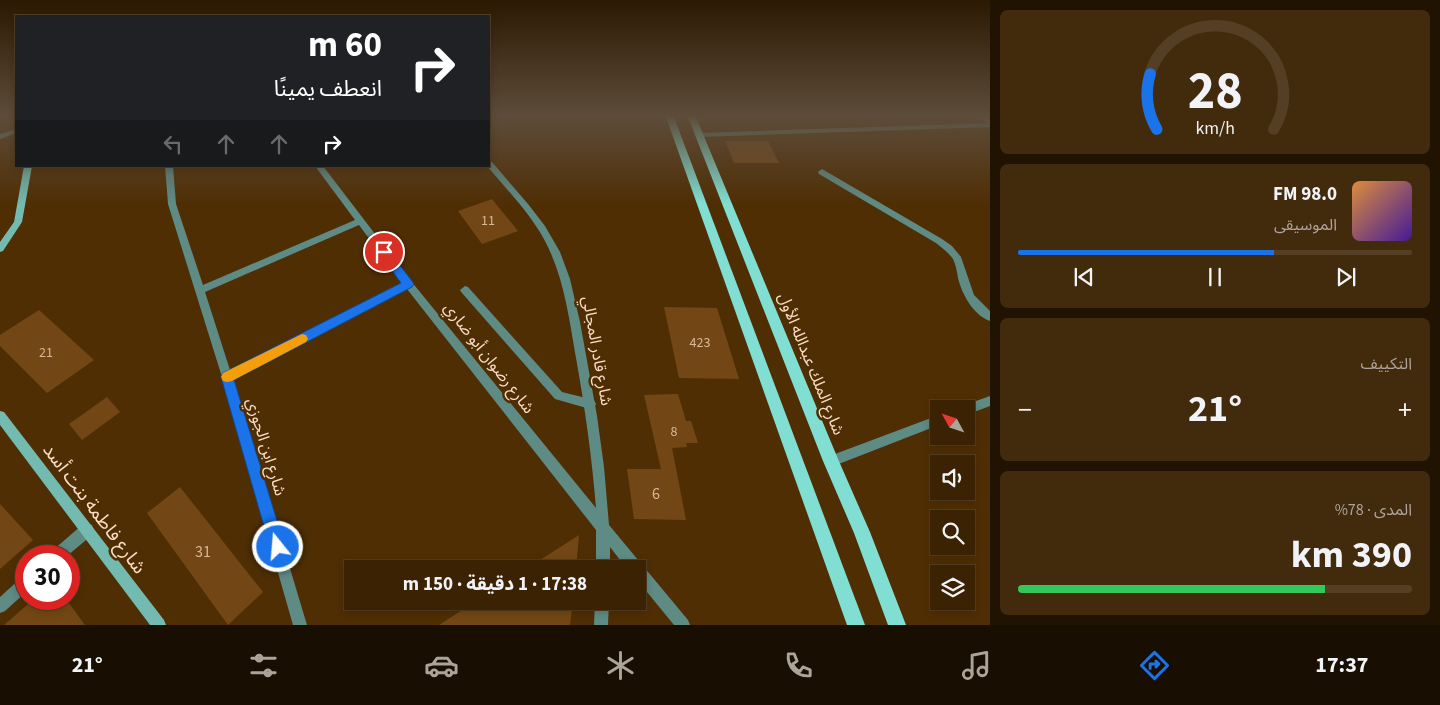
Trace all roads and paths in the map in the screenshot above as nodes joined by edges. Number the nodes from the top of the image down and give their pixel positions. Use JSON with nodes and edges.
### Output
{"nodes":[{"id":1,"x":681,"y":146,"type":"edge"},
{"id":2,"x":704,"y":146,"type":"edge"},
{"id":3,"x":490,"y":165,"type":"edge"},
{"id":4,"x":28,"y":167,"type":"edge"},
{"id":5,"x":168,"y":167,"type":"edge"},
{"id":6,"x":320,"y":167,"type":"edge"},
{"id":7,"x":822,"y":172,"type":"dead end"},
{"id":8,"x":361,"y":221,"type":"junction"},
{"id":9,"x":0,"y":249,"type":"edge"},
{"id":10,"x":408,"y":284,"type":"junction"},
{"id":11,"x":464,"y":290,"type":"dead end"},
{"id":12,"x":199,"y":291,"type":"junction"},
{"id":13,"x":990,"y":317,"type":"edge"},
{"id":14,"x":227,"y":377,"type":"junction"},
{"id":15,"x":990,"y":402,"type":"edge"},
{"id":16,"x":590,"y":404,"type":"junction"},
{"id":17,"x":975,"y":407,"type":"edge"},
{"id":18,"x":0,"y":416,"type":"edge"},
{"id":19,"x":930,"y":423,"type":"edge"},
{"id":20,"x":831,"y":461,"type":"junction"},
{"id":21,"x":87,"y":530,"type":"junction"},
{"id":22,"x":604,"y":531,"type":"junction"},
{"id":23,"x":70,"y":545,"type":"edge"},
{"id":24,"x":603,"y":560,"type":"edge"},
{"id":25,"x":629,"y":560,"type":"edge"},
{"id":26,"x":646,"y":581,"type":"edge"},
{"id":27,"x":15,"y":593,"type":"edge"},
{"id":28,"x":0,"y":606,"type":"edge"},
{"id":29,"x":602,"y":610,"type":"edge"},
{"id":30,"x":300,"y":624,"type":"edge"},
{"id":31,"x":159,"y":625,"type":"edge"},
{"id":32,"x":602,"y":625,"type":"edge"},
{"id":33,"x":683,"y":625,"type":"edge"},
{"id":34,"x":856,"y":625,"type":"edge"},
{"id":35,"x":897,"y":625,"type":"edge"}],
"edges":[{"from":1,"to":34,"type":"main road"},
{"from":2,"to":20,"type":"main road","name":"شارع الملك عبدالله الأول"},
{"from":3,"to":16,"type":"street","name":"شارع قادر المجالي"},
{"from":4,"to":9,"type":"street"},
{"from":5,"to":12,"type":"street","name":"شارع ابن الجوزي"},
{"from":6,"to":8,"type":"street","name":"شارع رضوان أبو ضاري"},
{"from":7,"to":13,"type":"street"},
{"from":8,"to":10,"type":"street","name":"شارع رضوان أبو ضاري"},
{"from":8,"to":12,"type":"street"},
{"from":10,"to":14,"type":"street"},
{"from":10,"to":22,"type":"street","name":"شارع رضوان أبو ضاري"},
{"from":11,"to":16,"type":"street"},
{"from":12,"to":14,"type":"street","name":"شارع ابن الجوزي"},
{"from":14,"to":30,"type":"street","name":"شارع ابن الجوزي"},
{"from":15,"to":17,"type":"street"},
{"from":16,"to":22,"type":"street","name":"شارع قادر المجالي"},
{"from":18,"to":21,"type":"street","name":"شارع فاطمة بنت أسد"},
{"from":19,"to":20,"type":"street"},
{"from":20,"to":35,"type":"main road","name":"شارع الملك عبدالله الأول"},
{"from":21,"to":23,"type":"street"},
{"from":21,"to":31,"type":"street","name":"شارع فاطمة بنت أسد"},
{"from":22,"to":24,"type":"street","name":"شارع قادر المجالي"},
{"from":22,"to":25,"type":"street","name":"شارع رضوان أبو ضاري"},
{"from":26,"to":33,"type":"street","name":"شارع رضوان أبو ضاري"},
{"from":27,"to":28,"type":"street"},
{"from":29,"to":32,"type":"street"}]}
